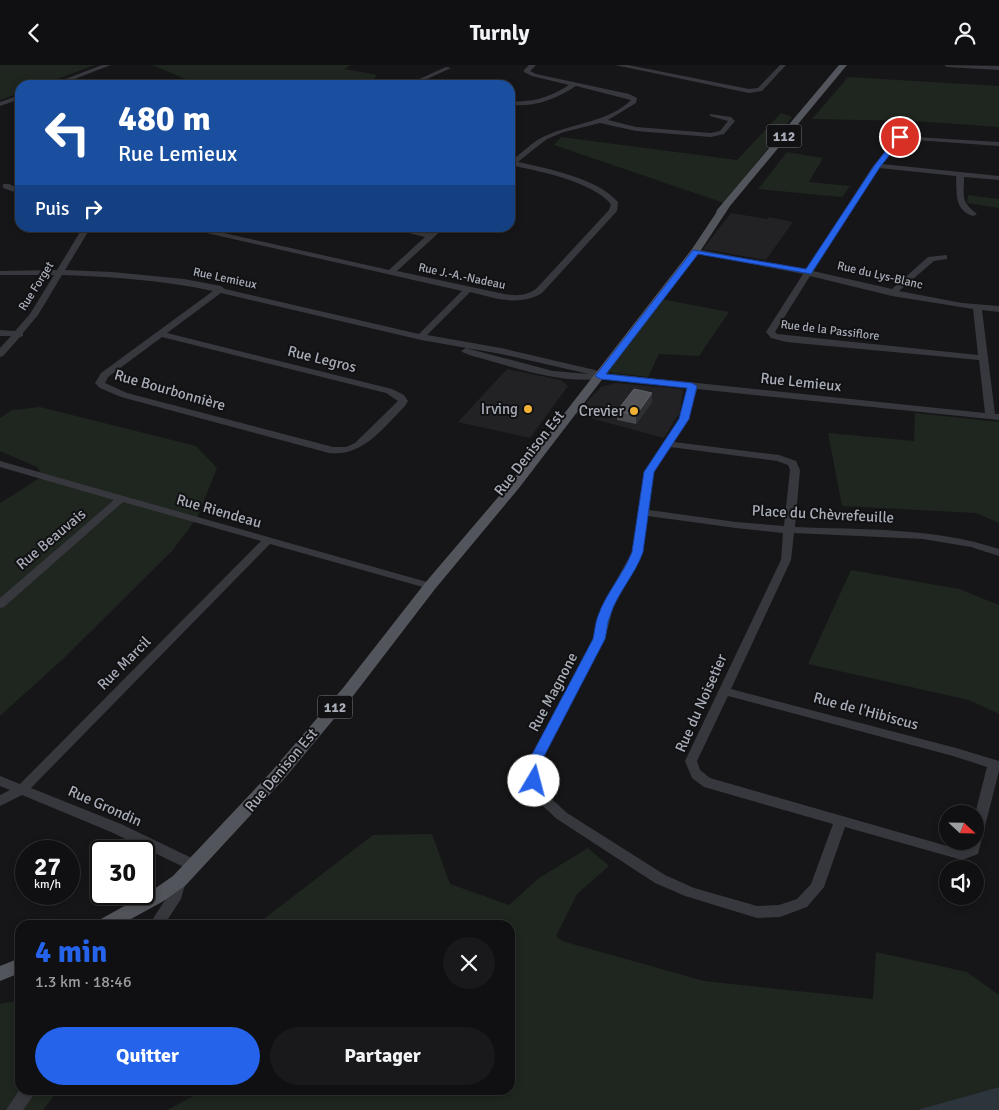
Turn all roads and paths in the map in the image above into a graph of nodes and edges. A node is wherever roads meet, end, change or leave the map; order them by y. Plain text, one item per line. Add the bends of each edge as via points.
1 (108, 65) edge
2 (533, 65) edge
3 (618, 65) edge
4 (783, 65) edge
5 (843, 65) edge
6 (947, 65) edge
7 (448, 68) dead end
8 (999, 68) edge
9 (67, 80) edge
10 (420, 80) edge
11 (574, 84) junction
12 (15, 99) edge
13 (0, 104) edge
14 (515, 104) edge
15 (712, 115) dead end
16 (602, 121) junction
17 (999, 145) edge
18 (515, 161) edge
19 (515, 166) edge
20 (877, 166) junction
21 (960, 175) junction
22 (999, 178) edge
23 (6, 186) dead end
24 (15, 190) edge
25 (726, 206) junction
26 (973, 214) dead end
27 (84, 232) edge
28 (215, 232) edge
29 (412, 232) edge
30 (435, 232) edge
31 (431, 236) junction
32 (696, 251) junction
33 (944, 257) dead end
34 (60, 272) junction
35 (808, 272) junction
36 (0, 273) edge
37 (390, 273) junction
38 (221, 289) junction
39 (468, 289) junction
40 (892, 293) junction
41 (977, 307) junction
42 (999, 309) edge
43 (0, 333) edge
44 (20, 334) junction
45 (162, 334) junction
46 (421, 337) junction
47 (0, 354) edge
48 (983, 358) junction
49 (593, 376) junction
50 (692, 386) junction
51 (994, 416) edge
52 (667, 443) junction
53 (353, 448) joint
54 (0, 464) edge
55 (122, 498) junction
56 (643, 512) junction
57 (790, 530) junction
58 (267, 541) junction
59 (999, 553) edge
60 (430, 586) junction
61 (0, 604) edge
62 (723, 691) junction
63 (997, 765) edge
64 (0, 781) edge
65 (23, 789) junction
66 (0, 801) edge
67 (841, 821) junction
68 (195, 866) junction
69 (179, 881) junction
70 (114, 920) edge
71 (159, 920) edge
72 (15, 967) edge
73 (0, 974) edge
74 (25, 1095) edge
75 (14, 1110) edge

1 - 9 street
2 - 11 street via 527,73
3 - 4 street via 749,91 760,90
5 - 25 main road, Rue Denison Est / 112
6 - 8 street
7 - 10 street
11 - 14 street via 541,103
11 - 16 street via 634,98 632,103
12 - 13 street
15 - 16 street via 732,121 722,133 710,135 636,129
16 - 18 street via 545,138
17 - 20 street, Rue de la Passiflore via 900,137
19 - 39 street, Rue J.-A.-Nadeau via 549,171 604,193 614,201 614,209 535,294 513,299
20 - 21 street
20 - 35 street, Rue de la Passiflore
21 - 22 street
21 - 26 street via 961,204
23 - 24 street
25 - 32 main road, Rue Denison Est
25 - 49 main road, Rue Denison Est / 112
27 - 34 street, Rue Forget
28 - 37 street, Rue J.-A.-Nadeau
29 - 31 street
30 - 31 street
31 - 37 street
32 - 35 street, Rue du Lys-Blanc
32 - 49 main road, Rue Denison Est
33 - 40 street via 927,261
34 - 36 street, Rue Lemieux
34 - 38 street, Rue Lemieux via 133,275
34 - 44 street, Rue Forget
35 - 40 street, Rue du Lys-Blanc
35 - 48 street, Rue de la Passiflore via 771,329 774,336
37 - 39 street, Rue J.-A.-Nadeau
38 - 45 street, Rue Bourbonnière
38 - 46 street, Rue Lemieux
39 - 46 street
40 - 41 street, Rue du Lys-Blanc
41 - 42 street, Rue du Lys-Blanc
41 - 48 street
43 - 44 street
44 - 47 street, Rue Forget
45 - 53 street, Rue Legros via 389,391 401,397 402,404
45 - 53 street, Rue Bourbonnière via 104,375 100,383 102,386 124,395 324,449 339,451
46 - 49 street, Rue Lemieux via 518,365
48 - 51 street
49 - 50 street, Rue Lemieux
49 - 60 main road, Rue Denison Est / 112 via 463,536
50 - 51 street, Rue Lemieux
50 - 52 street, Rue Magnone via 684,419
52 - 56 street, Rue Magnone via 649,472
52 - 57 street, Rue du Noisetier via 779,458 792,463 795,471
54 - 55 street, Rue Riendeau
55 - 58 street, Rue Riendeau
55 - 61 street, Rue Beauvais
56 - 57 street, Place du Chèvrefeuille
56 - 67 street, Rue Magnone via 633,564 607,607 599,639 533,764 534,781 540,797 562,816 660,879 690,892 757,912 780,911 802,903 817,887
57 - 59 street, Place du Chèvrefeuille via 934,535
57 - 62 street, Rue du Noisetier via 786,560
58 - 60 street, Rue Riendeau
58 - 65 street, Rue Marcil
60 - 68 main road, Rue Denison Est / 112 via 348,693
62 - 63 street, Rue de l'Hibiscus
62 - 67 street, Rue du Noisetier via 691,761 693,771 700,779
63 - 67 street, Rue du Noisetier via 973,850 962,855
64 - 65 street, Rue Grondin
65 - 66 street, Rue Marcil
65 - 68 street, Rue Grondin via 116,827
68 - 69 main road, Rue Denison Est / 112
69 - 70 main road, Rue Denison Est / 112
69 - 71 street via 174,899
72 - 73 main road
74 - 75 street

